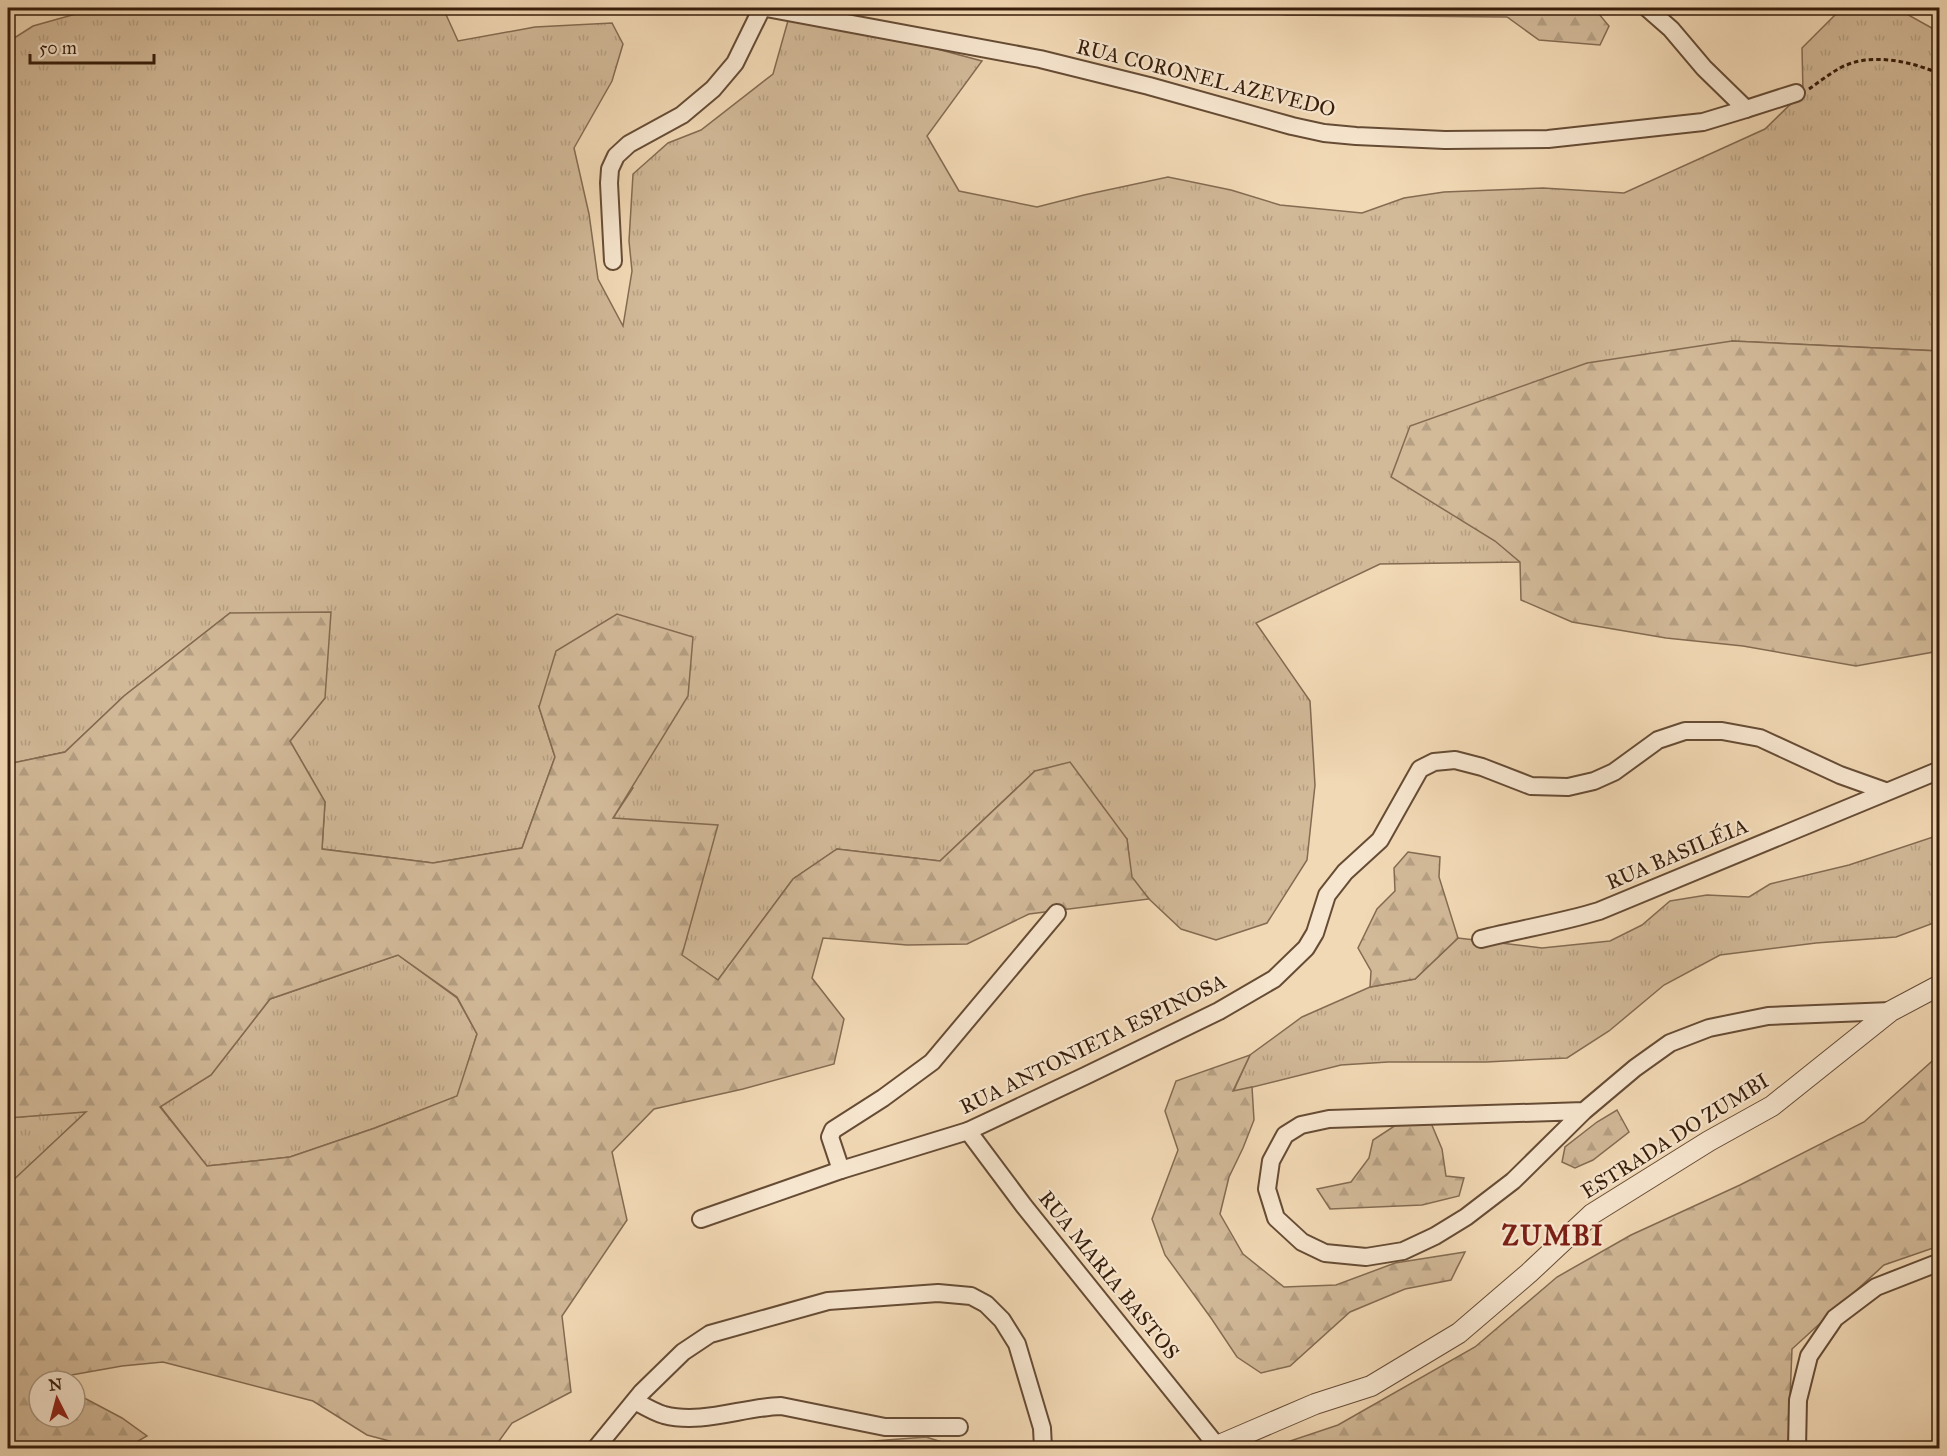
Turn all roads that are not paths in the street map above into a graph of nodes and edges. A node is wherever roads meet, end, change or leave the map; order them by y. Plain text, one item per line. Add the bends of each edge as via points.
1 (764, 8) edge
2 (1647, 8) edge
3 (1796, 93) road end
4 (1746, 109) junction
5 (613, 261) dead end
6 (1940, 770) edge
7 (1885, 791) junction
8 (1057, 913) dead end
9 (1481, 939) dead end
10 (1940, 985) edge
11 (1891, 1011) junction
12 (1584, 1111) junction
13 (968, 1131) junction
14 (841, 1170) junction
15 (701, 1219) dead end
16 (1940, 1262) edge
17 (635, 1401) junction
18 (959, 1426) dead end
19 (1216, 1447) edge
20 (596, 1449) edge
21 (1043, 1449) edge
22 (1797, 1449) edge

1 - 4 street, RUA CORONEL AZEVEDO via 1040,59 1324,133 1445,140 1548,139 1703,122
1 - 5 street via 735,63 712,90 682,115 629,144 616,156 609,183
2 - 4 street
3 - 4 street, RUA CORONEL AZEVEDO
6 - 7 street, RUA BASILÉIA
7 - 9 street, RUA BASILÉIA via 1599,911
7 - 13 street, RUA ANTONIETA ESPINOSA via 1760,738 1722,732 1685,731 1659,740 1614,772 1568,787 1531,786 1455,760 1434,762 1420,769 1380,840 1327,895 1306,948 1274,979 1219,1011
8 - 14 street via 932,1062 833,1130 830,1137
10 - 11 street, ESTRADA DO ZUMBI
11 - 12 street via 1768,1016 1709,1028 1670,1043
11 - 19 street, ESTRADA DO ZUMBI via 1772,1106 1592,1214 1460,1333 1371,1386 1315,1404
12 - 12 street via 1329,1119 1301,1125 1285,1135 1271,1161 1267,1189 1276,1218 1302,1242 1325,1253 1366,1257 1404,1251 1451,1227 1503,1188
13 - 14 street, RUA ANTONIETA ESPINOSA
13 - 19 street, RUA MARIA BASTOS
14 - 15 street, RUA ANTONIETA ESPINOSA
16 - 22 street via 1876,1287 1835,1318 1809,1356 1798,1400
17 - 18 street via 662,1415 678,1418 781,1406 885,1427
17 - 20 street
17 - 21 street via 683,1352 710,1334 828,1301 938,1293 971,1296 1002,1320 1017,1344 1042,1428

